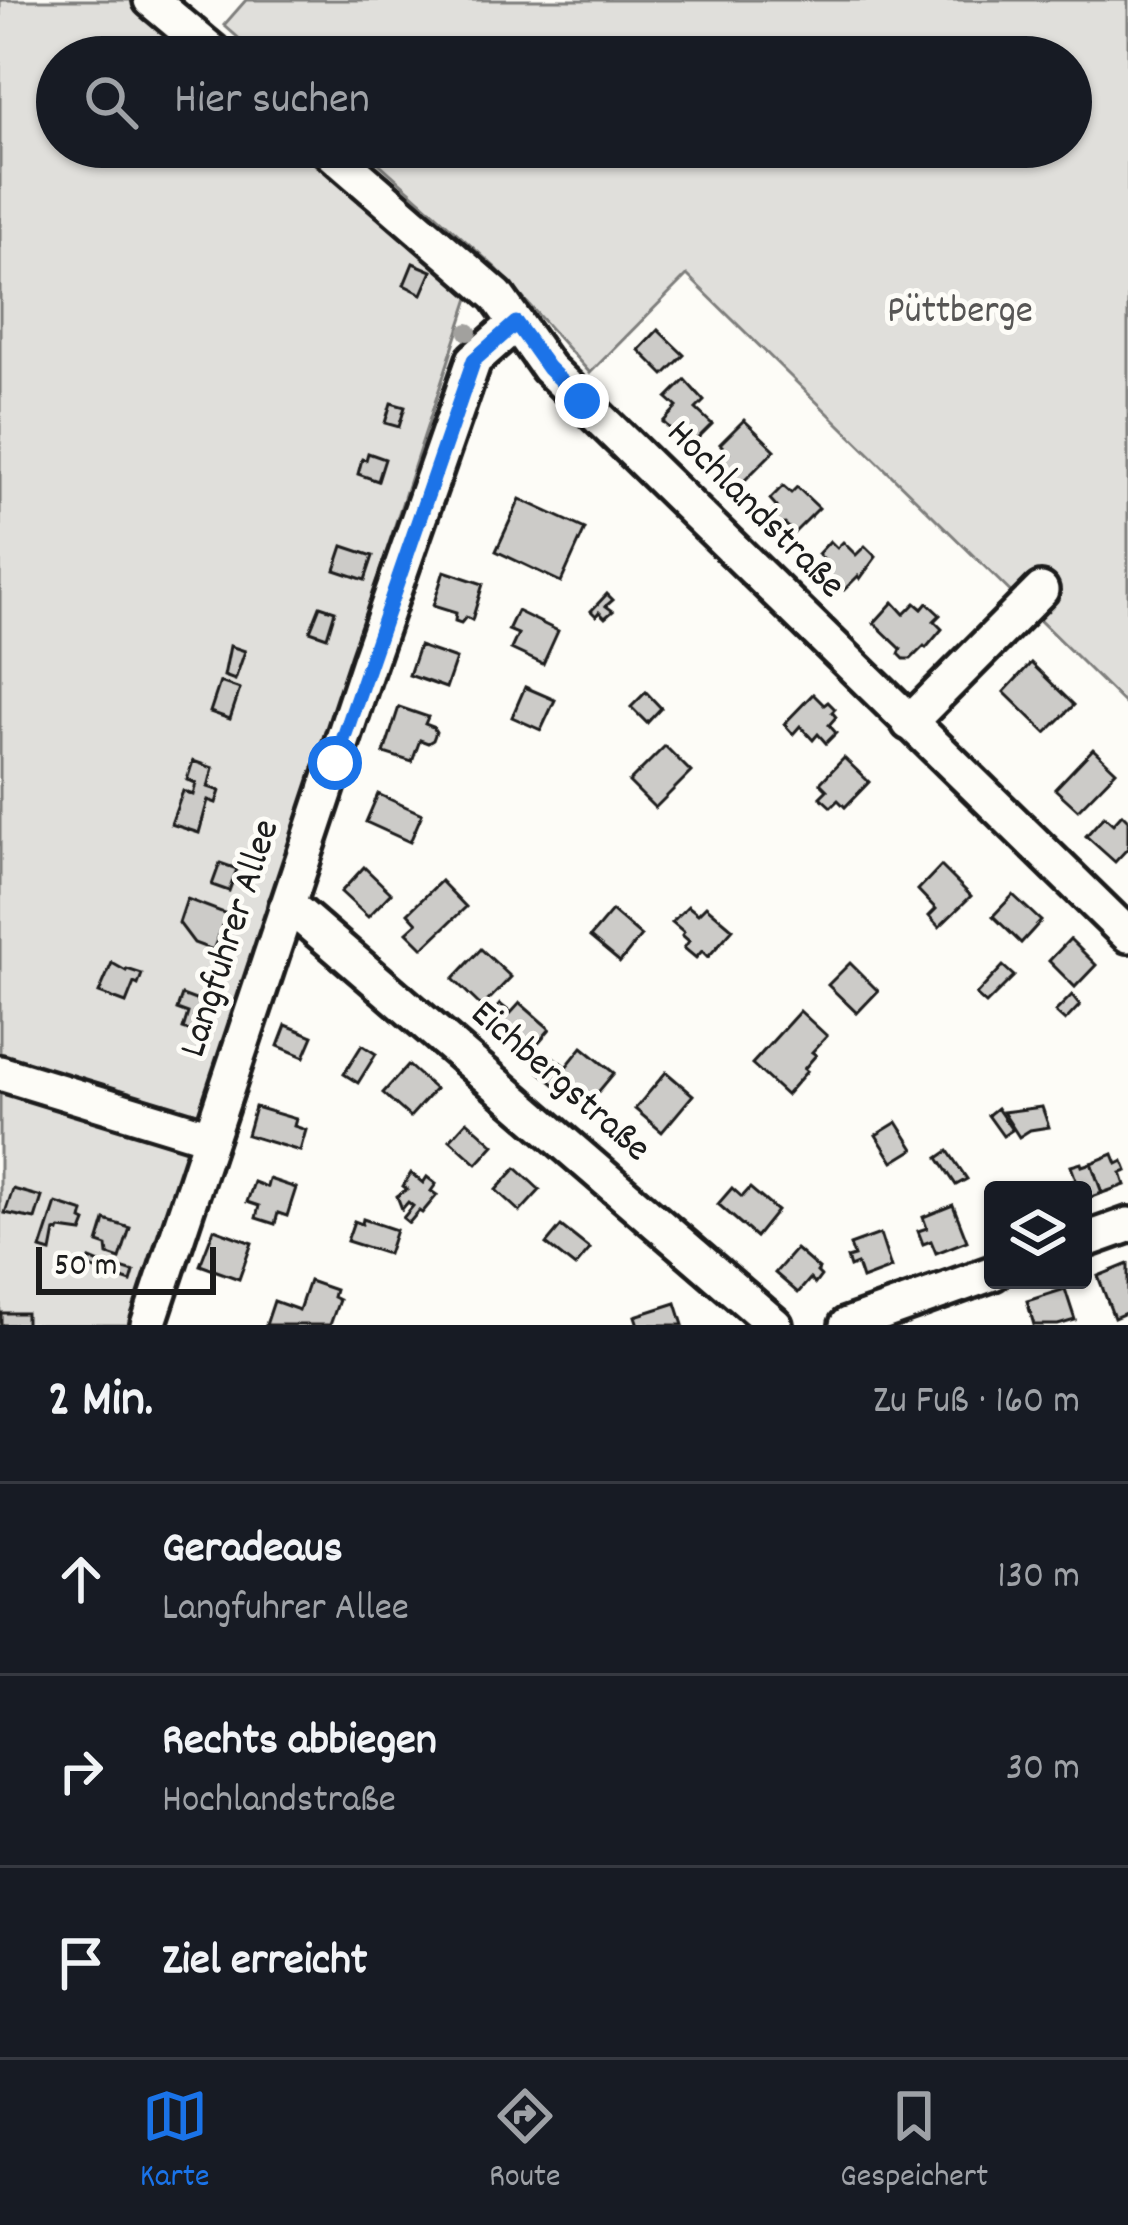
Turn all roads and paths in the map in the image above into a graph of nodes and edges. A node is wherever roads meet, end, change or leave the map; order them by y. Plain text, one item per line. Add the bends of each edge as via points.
1 (151, 0) edge
2 (194, 36) edge
3 (350, 168) edge
4 (516, 323) junction
5 (1041, 590) dead end
6 (909, 723) junction
7 (286, 908) junction
8 (1128, 935) edge
9 (0, 1073) edge
10 (210, 1137) junction
11 (1128, 1225) edge
12 (1092, 1238) edge
13 (984, 1276) edge
14 (148, 1325) edge
15 (775, 1325) edge
16 (847, 1325) edge

1 - 2 street
3 - 4 street, Hochlandstraße via 481,280
4 - 6 street, Hochlandstraße via 548,368
4 - 7 street, Langfuhrer Allee via 474,360
5 - 6 street
6 - 8 street, Hochlandstraße
7 - 10 street, Langfuhrer Allee
7 - 15 street, Eichbergstraße
9 - 10 street
10 - 14 street, Langfuhrer Allee
11 - 12 street
13 - 16 street

